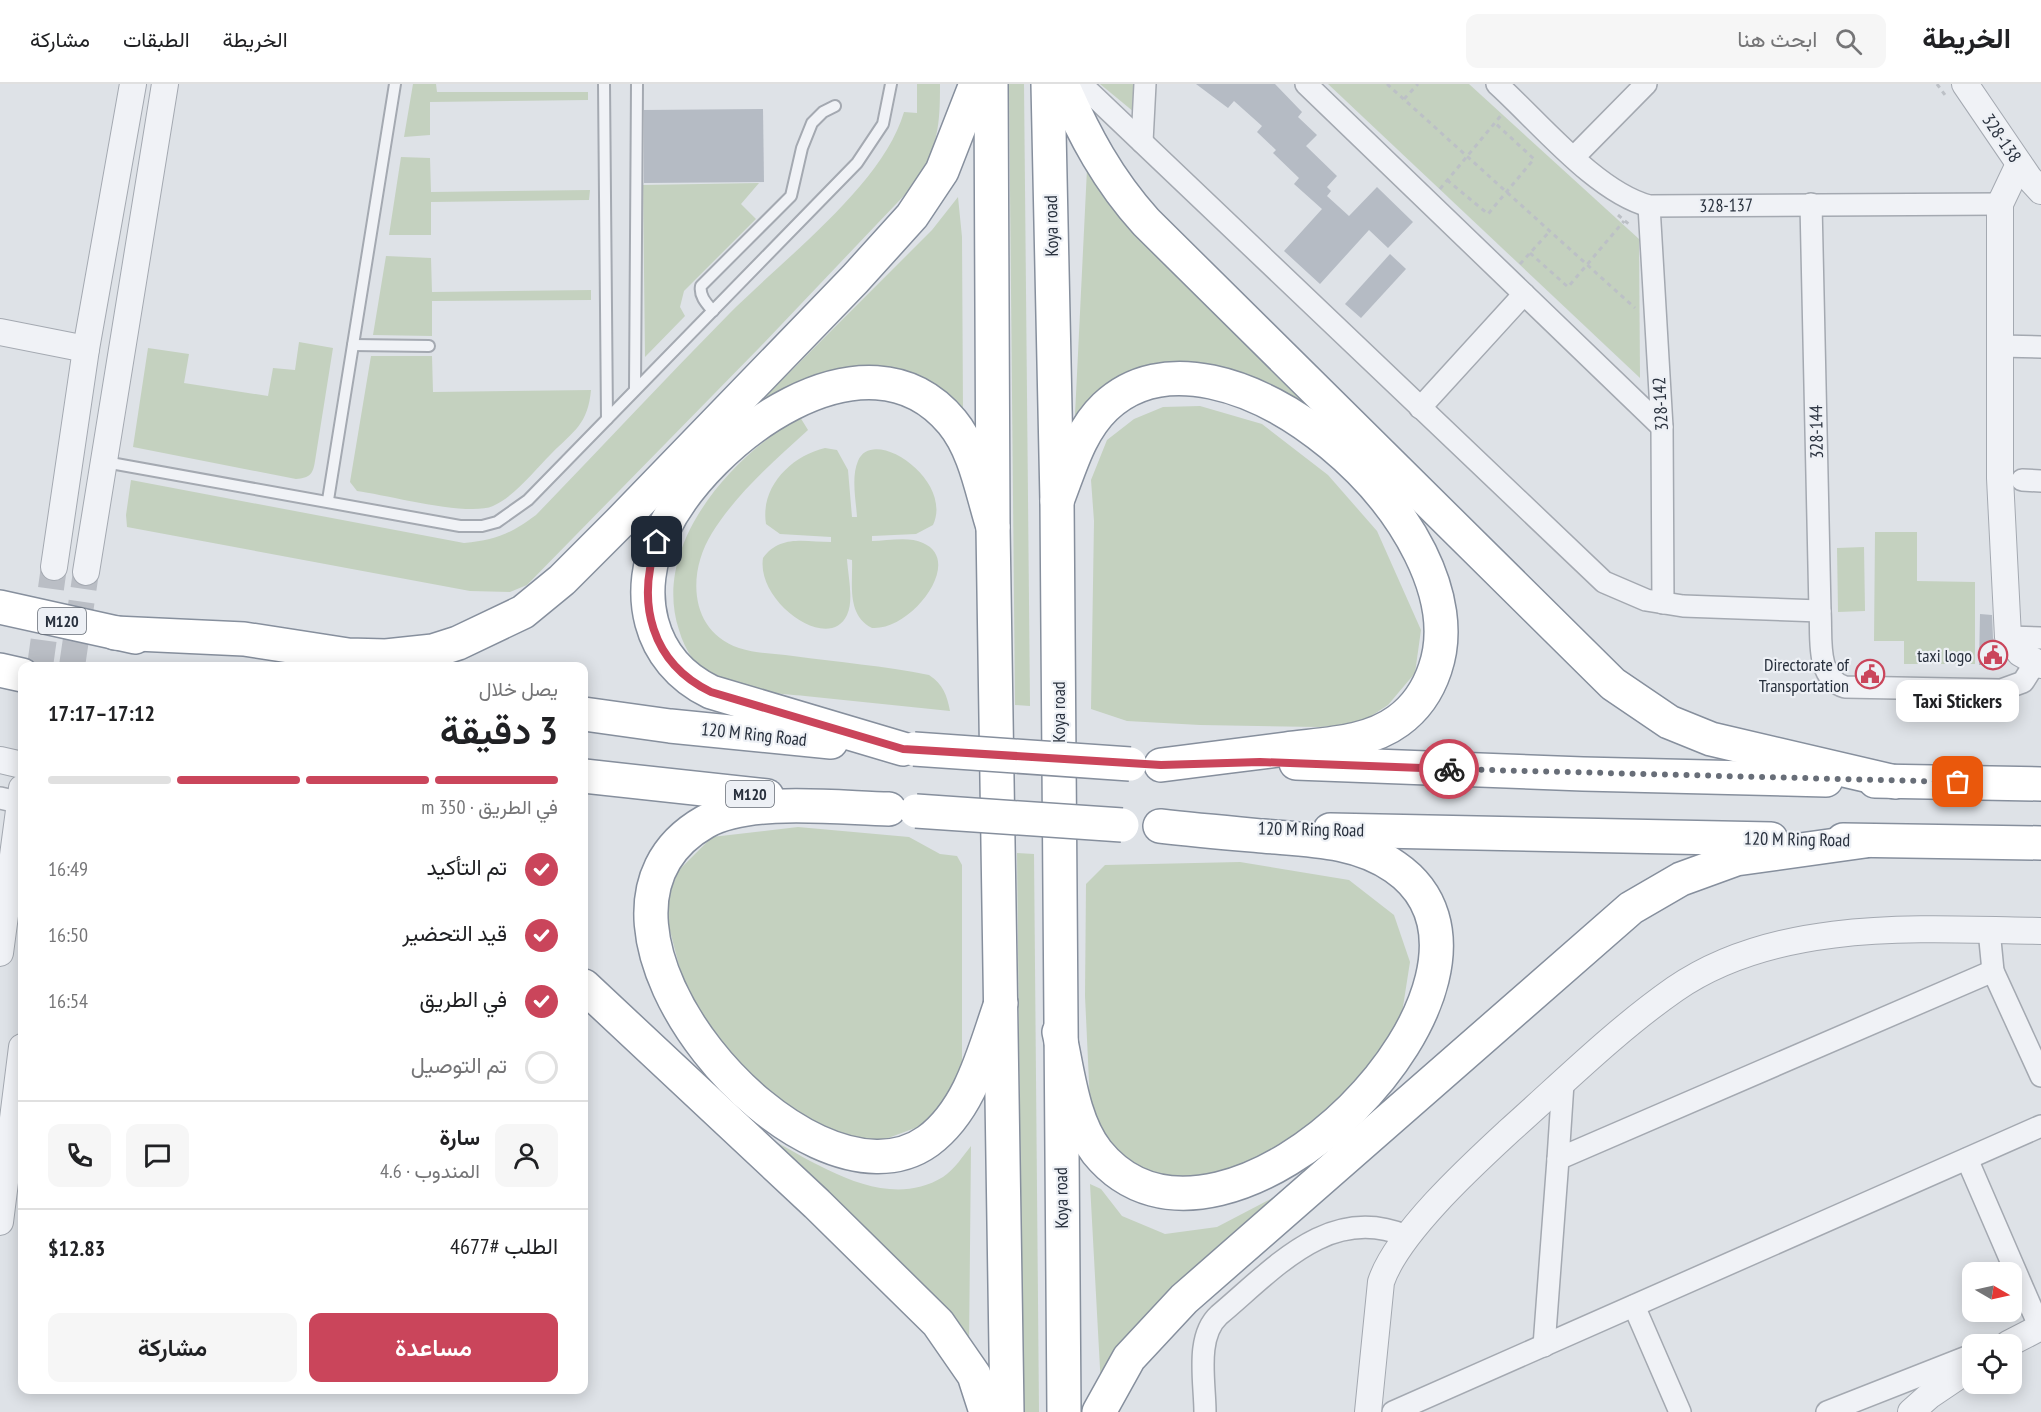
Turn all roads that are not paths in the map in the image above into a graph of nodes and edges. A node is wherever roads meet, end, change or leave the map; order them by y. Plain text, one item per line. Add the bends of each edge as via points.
1 (133, 84) edge
2 (165, 84) edge
3 (395, 84) edge
4 (604, 84) edge
5 (637, 84) edge
6 (891, 84) edge
7 (976, 84) edge
8 (991, 84) edge
9 (1048, 84) edge
10 (1062, 84) edge
11 (1081, 84) edge
12 (1145, 84) edge
13 (1306, 84) edge
14 (1497, 84) edge
15 (1646, 84) edge
16 (1965, 84) edge
17 (835, 106) dead end
18 (1142, 142) junction
19 (1574, 157) junction
20 (2019, 164) junction
21 (2041, 191) edge
22 (2041, 200) edge
23 (1810, 204) junction
24 (2000, 204) junction
25 (1649, 206) junction
26 (1524, 294) junction
27 (713, 311) junction
28 (0, 332) edge
29 (354, 345) junction
30 (429, 346) dead end
31 (1999, 346) junction
32 (2041, 346) edge
33 (86, 349) junction
34 (635, 389) junction
35 (1420, 408) junction
36 (607, 419) junction
37 (1662, 427) junction
38 (104, 461) junction
39 (328, 500) junction
40 (1057, 501) junction
41 (993, 527) junction
42 (54, 567) tunnel mouth
43 (86, 572) tunnel mouth
44 (1663, 603) junction
45 (0, 607) edge
46 (1820, 611) junction
47 (115, 633) junction
48 (2008, 637) junction
49 (2041, 638) edge
50 (264, 662) edge
51 (2038, 664) edge
52 (0, 670) edge
53 (18, 674) edge
54 (588, 715) edge
55 (908, 749) junction
56 (0, 760) edge
57 (18, 764) edge
58 (1146, 764) junction
59 (588, 776) edge
60 (1895, 782) junction
61 (2041, 784) edge
62 (16, 797) edge
63 (902, 810) junction
64 (1160, 826) junction
65 (1865, 841) junction
66 (2041, 843) edge
67 (1989, 930) junction
68 (2041, 931) edge
69 (0, 953) edge
70 (1993, 971) junction
71 (588, 990) edge
72 (1001, 1003) junction
73 (1059, 1032) junction
74 (2041, 1077) edge
75 (18, 1079) edge
76 (1563, 1083) junction
77 (2041, 1126) edge
78 (1558, 1159) junction
79 (1967, 1159) junction
80 (0, 1222) edge
81 (1406, 1236) junction
82 (1634, 1306) junction
83 (2021, 1334) edge
84 (1544, 1346) junction
85 (1962, 1359) edge
86 (1962, 1374) edge
87 (986, 1412) edge
88 (1007, 1412) edge
89 (1064, 1412) edge
90 (1099, 1412) edge
91 (1205, 1412) edge
92 (1368, 1412) edge
93 (1393, 1412) edge
94 (1680, 1412) edge
95 (1827, 1412) edge
96 (1911, 1412) edge

1 - 33 street
2 - 38 street
3 - 29 lane
4 - 36 lane
5 - 34 lane
6 - 27 lane via 883,124 856,163
7 - 47 highway via 942,171 912,216 619,524 523,612 458,643 433,651 386,656 348,655 244,639
8 - 41 highway
9 - 40 highway, Koya road
10 - 60 highway via 1096,157 1146,222 1613,684 1649,711 1700,735
11 - 18 street
12 - 18 street
13 - 26 street
14 - 19 street, 328-137
15 - 19 street
16 - 20 street, 328-138
17 - 27 lane via 812,123 791,196 701,286 705,302
18 - 35 street
19 - 25 street, 328-137 via 1607,188 1629,201
20 - 21 street, 328-138
20 - 24 street
22 - 24 street
23 - 24 street, 328-137
23 - 25 street, 328-137
23 - 46 street, 328-144
24 - 31 street
25 - 37 street, 328-142
26 - 35 street
26 - 37 street
27 - 34 lane
28 - 33 street
29 - 30 lane
29 - 39 lane
31 - 32 street
31 - 48 street via 2000,478
33 - 42 street
34 - 36 lane
35 - 44 street via 1604,582
36 - 39 lane via 528,500 497,522 460,526
37 - 44 street, 328-142
38 - 39 lane
38 - 43 street
40 - 58 highway via 1082,437 1107,406 1140,384 1191,378 1208,381 1288,413 1344,453 1393,507 1419,550 1436,589 1442,621 1440,655 1424,694 1397,722 1375,734 1342,741
40 - 73 highway, Koya road
41 - 55 highway via 971,455 952,422 939,409 907,390 880,383 852,382 817,392 785,408 728,449 681,501 657,542 648,580 651,619 662,650 683,675 711,692
41 - 72 highway
44 - 46 street
45 - 47 highway, M120
46 - 51 street, 328-144 via 1824,668 1832,681 1845,687 2001,690 2023,682
47 - 50 highway, M120
48 - 49 street
48 - 51 street via 2020,653
52 - 53 highway
54 - 55 highway, 120 M Ring Road
55 - 58 highway, 120 M Ring Road, bridge
56 - 57 street
58 - 60 highway, 120 M Ring Road via 1297,763
59 - 63 highway, 120 M Ring Road / M120
60 - 61 highway, 120 M Ring Road
62 - 69 street
63 - 64 highway, 120 M Ring Road / M120, bridge
63 - 72 highway via 771,807 738,811 706,821 677,844 666,859 652,894 650,930 666,979 688,1025 727,1073 780,1119 829,1148 878,1156 926,1142 950,1119 975,1076
64 - 65 highway, 120 M Ring Road
64 - 73 highway via 1339,844 1397,868 1424,898 1437,937 1433,978 1413,1027 1368,1093 1309,1146 1275,1167 1239,1182 1180,1193 1134,1182 1107,1164 1097,1152 1080,1124
65 - 66 highway, 120 M Ring Road
65 - 90 highway via 1736,859 1681,879 1631,908 1184,1299 1130,1358
67 - 68 street
67 - 70 street
67 - 76 street via 1870,931 1784,943 1745,954 1676,988 1620,1031
70 - 74 street
70 - 78 street
71 - 87 highway via 938,1323 974,1374
72 - 88 highway
73 - 89 highway, Koya road
75 - 80 street
76 - 78 street
76 - 81 street via 1495,1145
77 - 79 street
78 - 84 street
79 - 82 street
79 - 83 street
81 - 91 street via 1371,1226 1326,1235 1290,1254 1219,1315 1210,1324 1205,1341
81 - 92 street via 1387,1263 1381,1282
82 - 84 street
82 - 94 street
84 - 93 street
85 - 95 street
86 - 96 street

